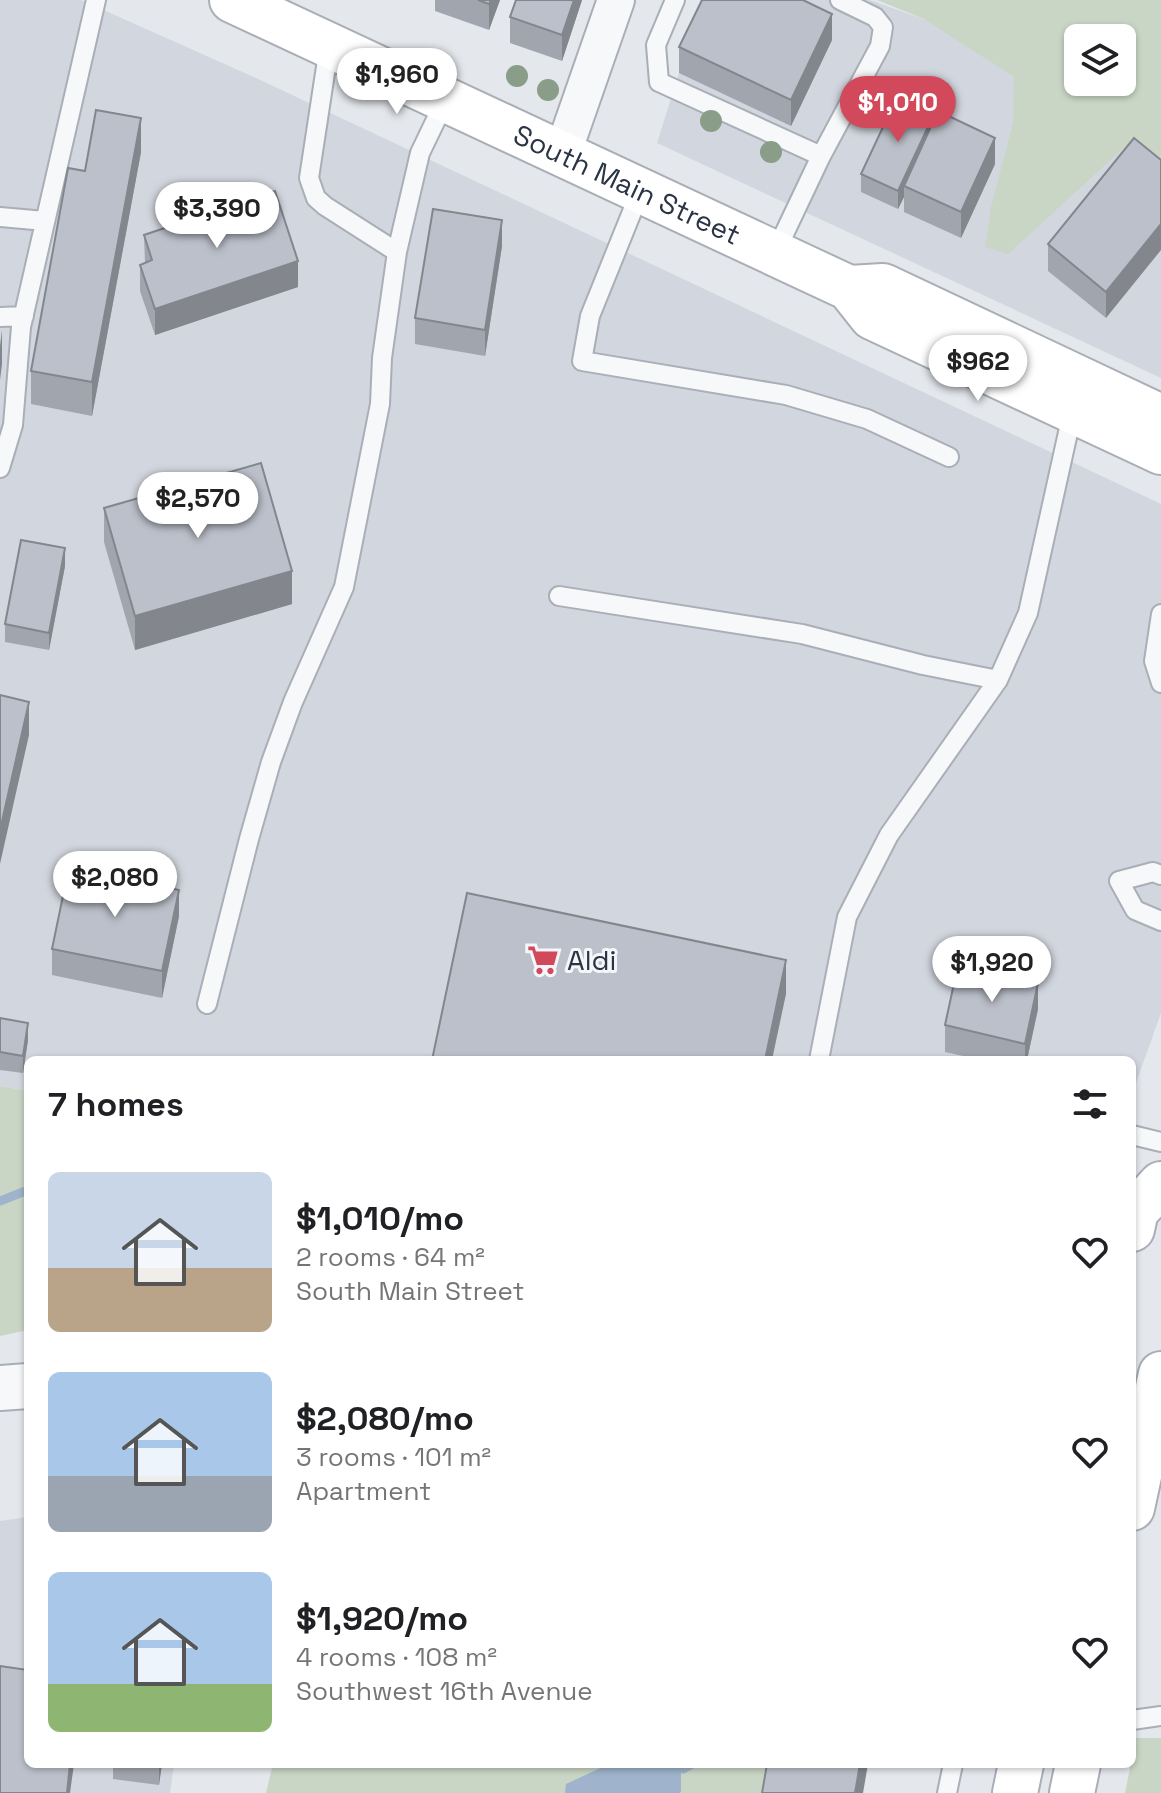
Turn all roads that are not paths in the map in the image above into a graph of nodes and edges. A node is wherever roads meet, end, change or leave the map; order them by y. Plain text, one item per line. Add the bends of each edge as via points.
1 (96, 0) edge
2 (616, 0) edge
3 (675, 0) edge
4 (840, 0) edge
5 (253, 4) edge
6 (329, 47) junction
7 (445, 101) junction
8 (562, 155) junction
9 (821, 156) junction
10 (640, 192) junction
11 (0, 217) edge
12 (45, 221) junction
13 (397, 252) junction
14 (775, 253) junction
15 (849, 288) junction
16 (24, 316) junction
17 (0, 317) edge
18 (1073, 410) junction
19 (1161, 417) edge
20 (1161, 452) edge
21 (949, 457) dead end
22 (0, 468) edge
23 (559, 596) dead end
24 (1161, 614) edge
25 (998, 680) junction
26 (1161, 683) edge
27 (1161, 875) edge
28 (1161, 921) edge
29 (207, 1004) dead end
30 (820, 1056) edge
31 (1136, 1136) edge
32 (1161, 1142) edge
33 (1161, 1184) edge
34 (1136, 1211) edge
35 (1161, 1374) edge
36 (24, 1386) edge
37 (0, 1388) edge
38 (1136, 1490) edge
39 (1161, 1716) edge
40 (1136, 1719) edge
41 (952, 1768) edge
42 (1020, 1768) edge
43 (1077, 1768) edge
44 (947, 1793) edge
45 (1015, 1793) edge
46 (1072, 1793) edge

1 - 12 lane
2 - 8 street
3 - 9 lane via 656,45 659,82
4 - 9 lane via 875,17 883,27 880,46
5 - 6 main road, South Main Street
6 - 7 main road, South Main Street
6 - 13 lane via 309,178 325,206
7 - 8 main road, South Main Street
7 - 13 lane via 420,153
8 - 10 main road, South Main Street
9 - 14 lane
10 - 14 main road, South Main Street
10 - 21 lane via 590,316 582,361 786,395 867,419
11 - 12 lane
12 - 16 lane
13 - 29 lane via 380,404 344,587 271,762
14 - 15 main road, South Main Street
15 - 18 main road, South Main Street via 872,317
15 - 19 main road, South Main Street via 883,286
16 - 17 lane
16 - 22 lane via 13,425
18 - 20 main road, South Main Street
18 - 25 lane via 1028,613
23 - 25 lane via 802,634
24 - 26 lane via 1154,661
25 - 30 lane via 889,835 847,917
27 - 28 lane via 1153,872 1119,881 1135,910
31 - 32 lane
33 - 34 main road
35 - 38 main road
36 - 37 street
39 - 40 lane
41 - 44 lane
42 - 45 main road
43 - 46 main road

